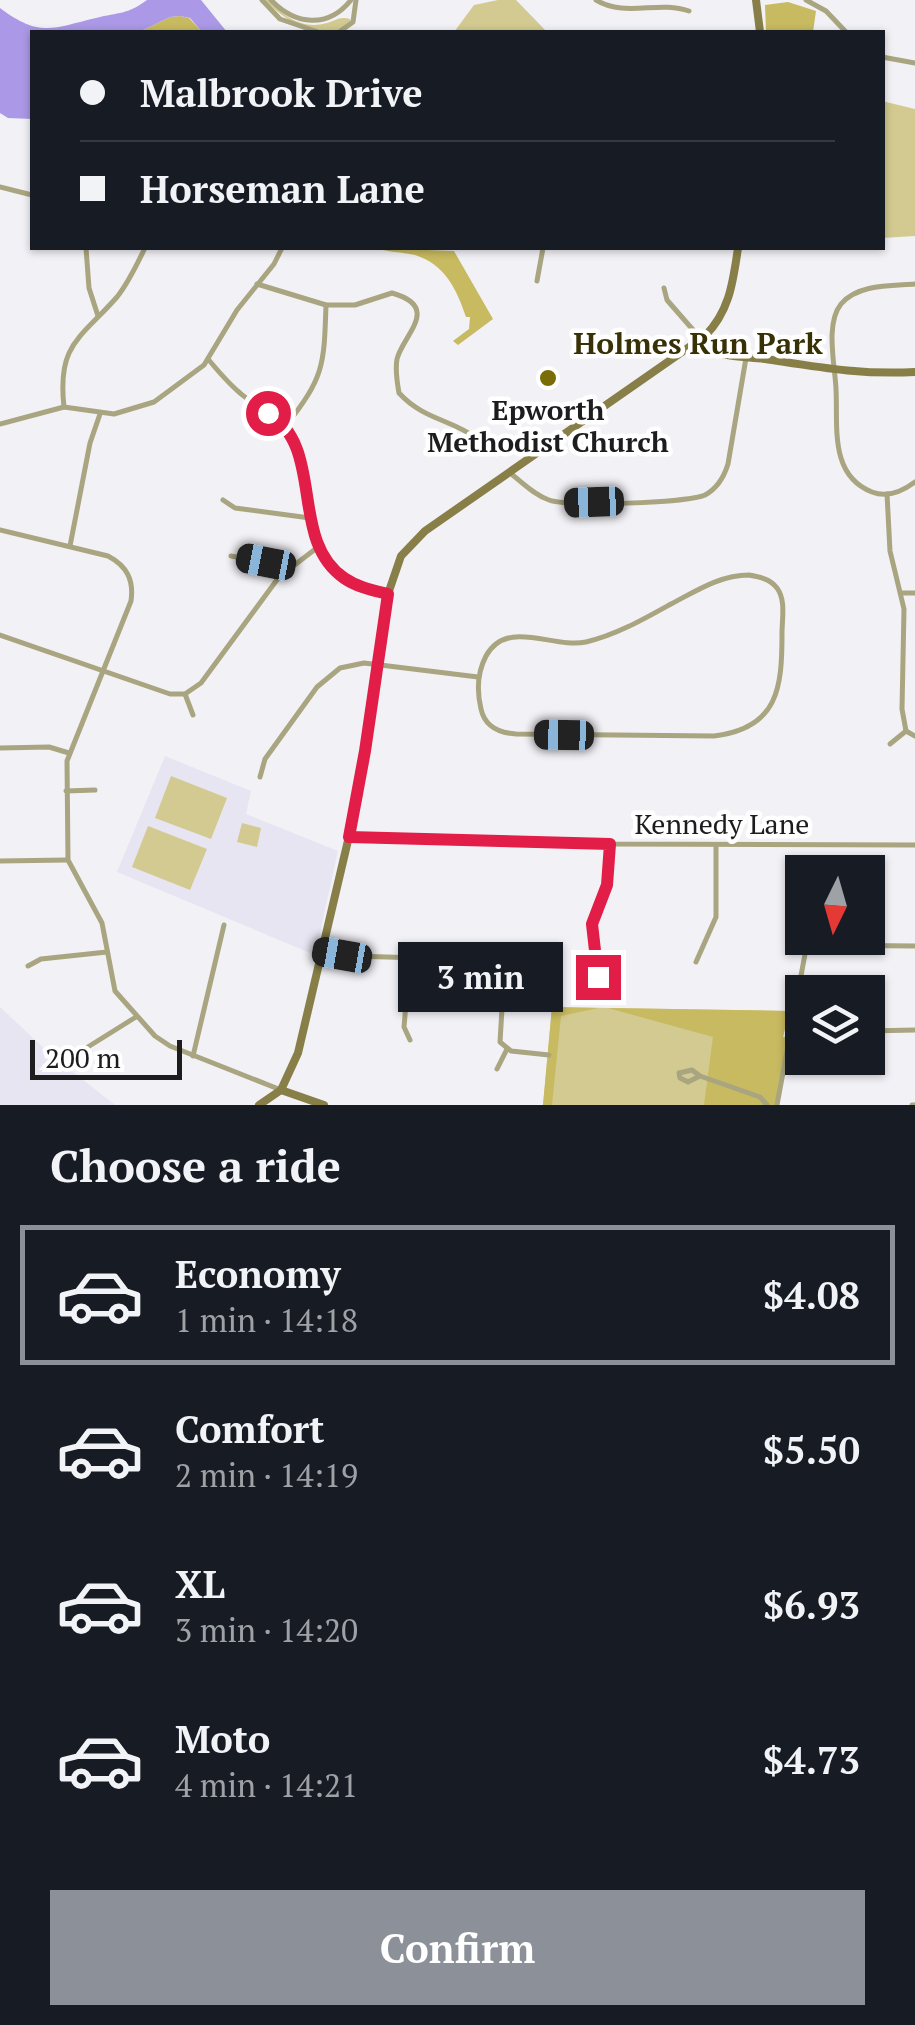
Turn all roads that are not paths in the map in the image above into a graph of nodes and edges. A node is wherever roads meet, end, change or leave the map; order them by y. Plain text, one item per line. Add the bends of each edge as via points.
1 (262, 0) edge
2 (272, 0) edge
3 (354, 0) edge
4 (596, 0) edge
5 (756, 0) edge
6 (806, 0) edge
7 (689, 11) dead end
8 (312, 30) edge
9 (342, 30) edge
10 (760, 30) edge
11 (844, 30) edge
12 (885, 58) edge
13 (915, 64) edge
14 (2, 190) edge
15 (30, 195) edge
16 (86, 250) edge
17 (144, 250) edge
18 (281, 250) edge
19 (543, 250) edge
20 (738, 250) edge
21 (537, 281) dead end
22 (257, 284) junction
23 (915, 284) edge
24 (664, 288) dead end
25 (326, 305) junction
26 (98, 316) junction
27 (699, 341) junction
28 (746, 358) junction
29 (208, 359) junction
30 (835, 372) junction
31 (915, 372) edge
32 (64, 407) junction
33 (100, 414) junction
34 (0, 424) edge
35 (285, 426) junction
36 (478, 439) dead end
37 (510, 472) junction
38 (915, 482) edge
39 (887, 494) junction
40 (223, 500) dead end
41 (310, 518) junction
42 (0, 530) edge
43 (70, 546) junction
44 (318, 546) junction
45 (231, 556) dead end
46 (285, 571) junction
47 (902, 593) junction
48 (915, 593) edge
49 (388, 594) junction
50 (0, 635) edge
51 (378, 665) junction
52 (102, 671) junction
53 (478, 678) junction
54 (185, 694) junction
55 (193, 715) dead end
56 (906, 731) junction
57 (915, 736) edge
58 (890, 744) dead end
59 (0, 748) edge
60 (69, 753) junction
61 (260, 777) dead end
62 (95, 790) dead end
63 (66, 791) junction
64 (349, 837) junction
65 (610, 844) junction
66 (716, 844) junction
67 (915, 845) edge
68 (68, 860) junction
69 (0, 862) edge
70 (224, 925) dead end
71 (885, 945) edge
72 (915, 946) edge
73 (516, 950) dead end
74 (321, 951) junction
75 (108, 952) junction
76 (410, 957) junction
77 (696, 962) dead end
78 (500, 965) junction
79 (28, 966) dead end
80 (599, 996) dead end
81 (137, 1016) junction
82 (915, 1030) edge
83 (885, 1031) edge
84 (410, 1040) dead end
85 (507, 1050) junction
86 (548, 1055) dead end
87 (193, 1056) junction
88 (66, 1060) dead end
89 (785, 1060) edge
90 (497, 1069) dead end
91 (700, 1076) dead end
92 (280, 1090) junction
93 (260, 1105) edge
94 (324, 1105) edge
95 (768, 1105) edge
96 (777, 1105) edge

1 - 8 street via 280,19
2 - 3 street via 306,21 328,19
3 - 9 street via 353,22
4 - 7 street via 622,10
5 - 10 main road
6 - 11 street
12 - 13 street
14 - 15 street
16 - 26 street
17 - 26 street via 128,282
18 - 22 street
19 - 21 street
20 - 27 main road via 726,307
22 - 25 street
22 - 29 street
23 - 30 street via 860,291 843,302 835,316
24 - 27 street
25 - 35 street via 322,369
25 - 36 street via 355,306 392,293 407,299 417,326 398,355 398,393 427,417
26 - 32 street via 64,362
27 - 28 main road via 710,351
27 - 37 main road
28 - 30 main road
28 - 37 street via 728,464 706,494 682,501 558,502
29 - 33 street via 148,405
29 - 35 street via 240,394
30 - 31 main road
30 - 39 street via 842,463 860,486
32 - 33 street
32 - 34 street
33 - 43 street
35 - 41 street via 300,460
37 - 49 main road via 410,544
38 - 39 street
39 - 47 street via 890,551
40 - 41 street via 235,508
41 - 44 street
42 - 43 street
43 - 52 street via 113,558 130,580 130,601
44 - 46 street
44 - 49 street via 346,579
45 - 46 street
46 - 54 street via 201,684
47 - 48 street
47 - 56 street
49 - 51 main road
50 - 52 street
51 - 53 street
51 - 61 street via 350,665 322,681 265,759
51 - 64 main road
52 - 54 street
52 - 60 street
53 - 53 street via 483,716 502,732 730,734 761,716 777,695 781,596 766,579 728,577 586,642 506,638 489,652
54 - 55 street
56 - 57 street
56 - 58 street
59 - 60 street
60 - 63 street
62 - 63 street
63 - 68 street
64 - 65 street, Kennedy Lane
64 - 74 main road
65 - 66 street, Kennedy Lane
65 - 80 street via 607,885 592,924
66 - 67 street, Kennedy Lane
66 - 77 street via 716,917
68 - 69 street
68 - 75 street via 102,924
70 - 87 street
71 - 72 street
73 - 78 street
74 - 76 street
74 - 92 main road via 294,1068
75 - 79 street
75 - 81 street via 115,991
76 - 78 street
76 - 84 street via 404,1027
78 - 85 street via 499,1038
81 - 87 street via 163,1042
81 - 88 street
82 - 83 street
85 - 86 street
85 - 90 street
87 - 92 street
89 - 96 street
91 - 95 street
92 - 93 main road
92 - 94 main road

